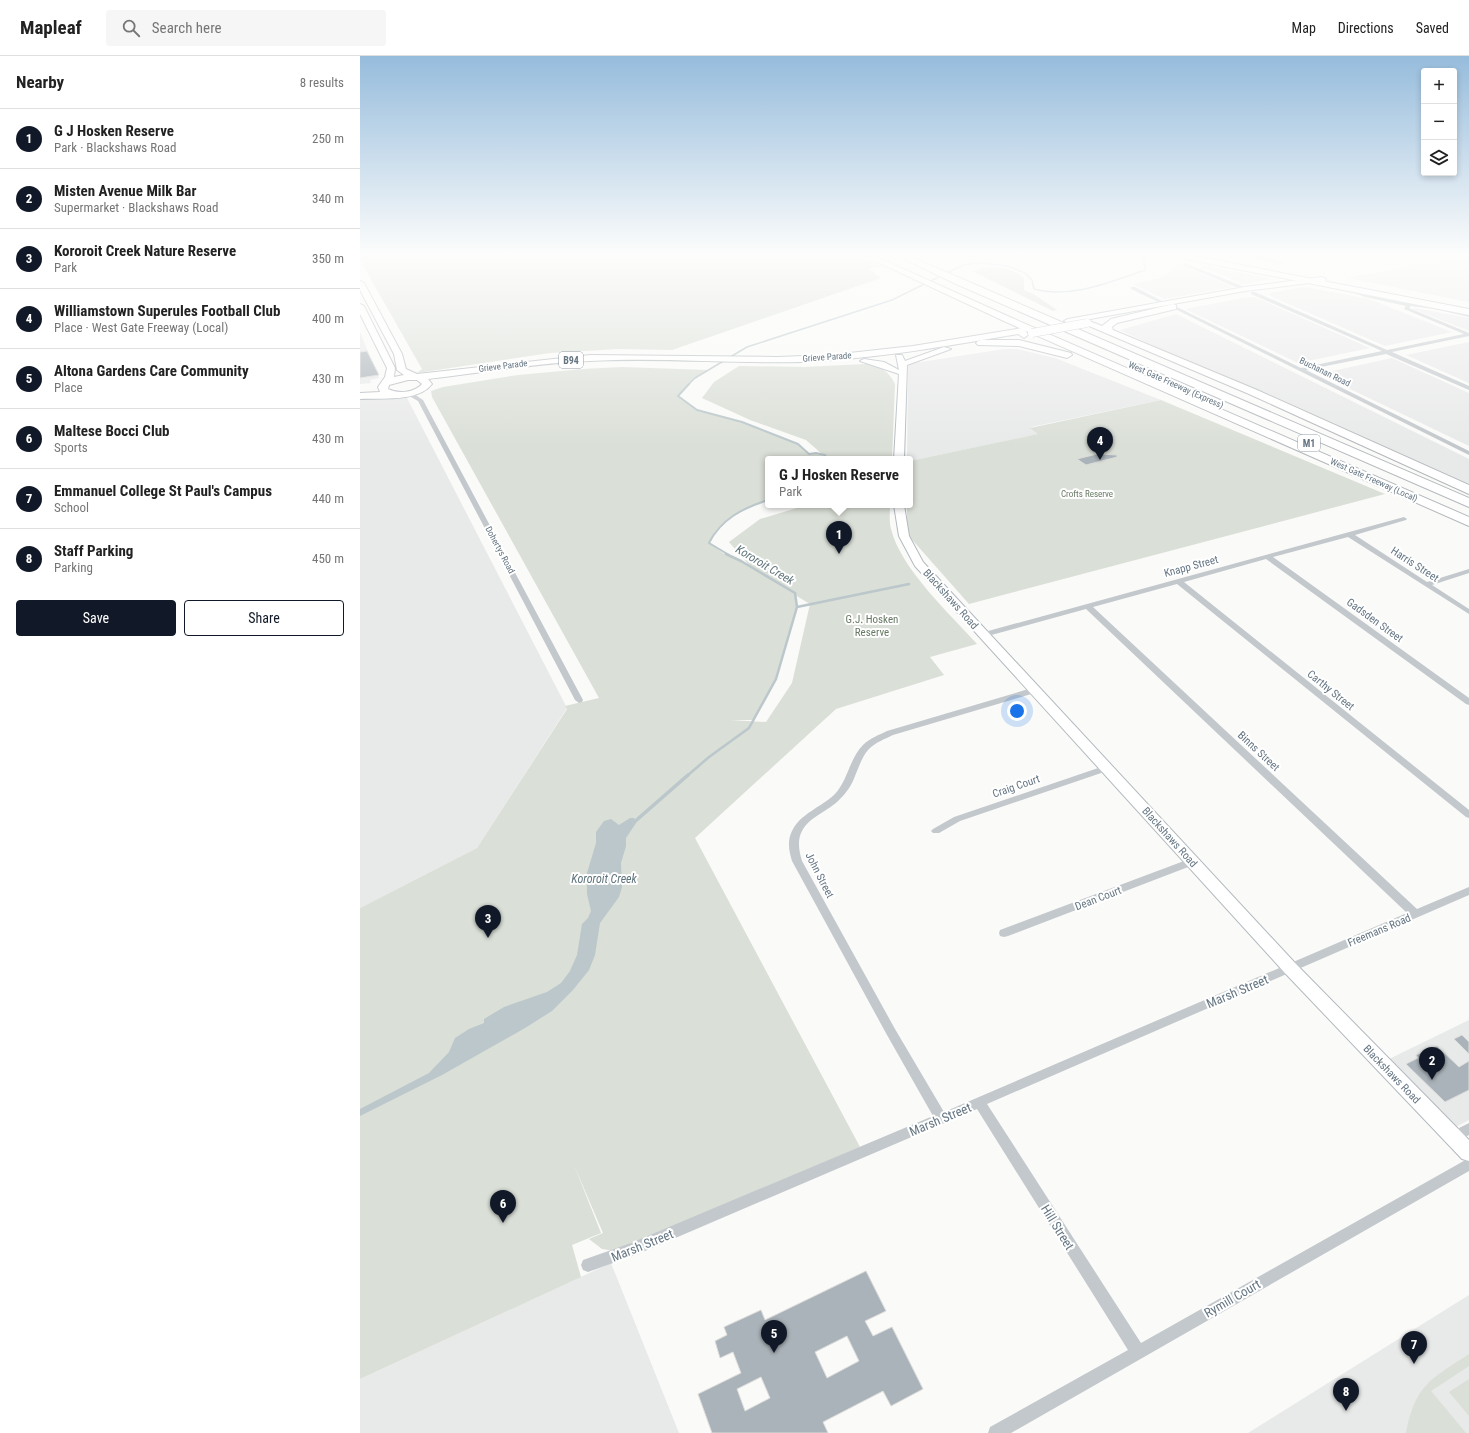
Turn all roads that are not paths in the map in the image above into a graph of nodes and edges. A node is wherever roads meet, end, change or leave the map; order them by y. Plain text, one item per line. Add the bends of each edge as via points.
1 (366, 317) edge
2 (378, 317) edge
3 (1023, 317) edge
4 (1024, 317) edge
5 (1031, 317) edge
6 (1047, 317) edge
7 (1060, 317) edge
8 (1098, 317) edge
9 (1113, 317) edge
10 (1127, 317) edge
11 (1194, 317) edge
12 (1308, 317) edge
13 (1424, 317) edge
14 (1070, 322) junction
15 (1087, 323) junction
16 (1109, 332) junction
17 (1026, 333) junction
18 (1094, 334) junction
19 (1469, 335) edge
20 (980, 343) junction
21 (1387, 352) junction
22 (896, 358) junction
23 (1084, 360) junction
24 (864, 361) junction
25 (693, 363) dead end
26 (1300, 370) junction
27 (897, 372) junction
28 (416, 377) junction
29 (386, 383) junction
30 (902, 383) junction
31 (423, 388) junction
32 (1469, 388) edge
33 (360, 391) edge
34 (398, 394) junction
35 (360, 396) edge
36 (420, 400) junction
37 (1469, 453) edge
38 (899, 456) edge
39 (1327, 459) junction
40 (1469, 490) edge
41 (1469, 494) edge
42 (1469, 503) edge
43 (899, 508) edge
44 (1469, 513) edge
45 (1404, 519) dead end
46 (1469, 522) edge
47 (1349, 534) junction
48 (1268, 557) junction
49 (1469, 571) edge
50 (1178, 581) junction
51 (1427, 584) junction
52 (1087, 606) junction
53 (1469, 612) edge
54 (984, 635) junction
55 (1035, 690) junction
56 (579, 700) dead end
57 (1469, 702) edge
58 (1107, 768) junction
59 (1469, 815) edge
60 (936, 831) dead end
61 (1192, 862) junction
62 (1469, 891) edge
63 (1415, 914) junction
64 (1004, 933) dead end
65 (1290, 968) junction
66 (979, 1102) junction
67 (941, 1118) junction
68 (1469, 1129) edge
69 (1454, 1137) junction
70 (1469, 1153) edge
71 (1469, 1164) edge
72 (588, 1265) dead end
73 (1138, 1352) junction
74 (996, 1433) edge

1 - 29 main road via 391,368 391,375
2 - 28 main road via 398,354 401,369
3 - 44 highway, West Gate Freeway (Express) / M1
4 - 39 highway, West Gate Freeway (Local) / M1
5 - 42 highway, West Gate Freeway (Express) / M1
6 - 18 highway
7 - 18 highway, M1
8 - 14 main road, Grieve Parade / B94
9 - 15 main road, Grieve Parade / B94
10 - 16 highway via 1107,326
11 - 26 street, Buchanan Road
12 - 21 street
13 - 19 street
14 - 15 main road
14 - 17 main road, bridge
15 - 16 highway
15 - 17 main road, Grieve Parade / B94, bridge
16 - 40 highway via 1253,392
17 - 20 main road, Grieve Parade / B94
17 - 22 main road, Grieve Parade / B94
17 - 23 highway
18 - 41 highway, M1
19 - 21 street
20 - 22 main road, Grieve Parade / B94
20 - 23 highway via 1025,344
21 - 26 street
21 - 32 street
22 - 24 main road, Grieve Parade / B94
22 - 27 main road
22 - 28 main road, Grieve Parade / B94 via 588,358 524,363
22 - 30 main road
23 - 39 highway via 1196,410
24 - 25 main road, Grieve Parade / B94 via 816,364
24 - 27 main road via 881,364
26 - 37 street, Buchanan Road
27 - 30 main road
28 - 29 main road, Grieve Parade
28 - 31 main road via 427,382
29 - 33 main road
29 - 34 main road via 383,390
30 - 38 main road
31 - 34 main road
31 - 36 street
34 - 35 main road
34 - 36 street via 412,395
36 - 56 street, Dohertys Road
39 - 46 highway, West Gate Freeway (Local) / M1
43 - 54 main road, Blackshaws Road via 904,538 914,556
45 - 47 street, Knapp Street
47 - 48 street, Knapp Street
47 - 51 street, Harris Street
48 - 50 street, Knapp Street
48 - 57 street, Gadsden Street
49 - 51 street
50 - 52 street, Knapp Street
50 - 59 street, Carthy Street
51 - 53 street, Harris Street
52 - 54 street, Knapp Street
52 - 63 street, Binns Street
54 - 55 main road, Blackshaws Road
55 - 58 main road, Blackshaws Road
55 - 67 street, John Street via 890,733 871,742 859,754 845,787 837,797 803,823 794,838 798,861
58 - 60 street, Craig Court via 957,819
58 - 61 main road, Blackshaws Road
61 - 64 street, Dean Court
61 - 65 main road, Blackshaws Road
62 - 63 street, Freemans Road
63 - 65 street, Freemans Road
65 - 66 street, Marsh Street
65 - 69 main road, Blackshaws Road
66 - 67 street, Marsh Street
66 - 73 street, Hill Street
67 - 72 street, Marsh Street via 633,1249
68 - 69 street
69 - 70 main road, Blackshaws Road
71 - 73 street, Rymill Court
73 - 74 street, Rymill Court

